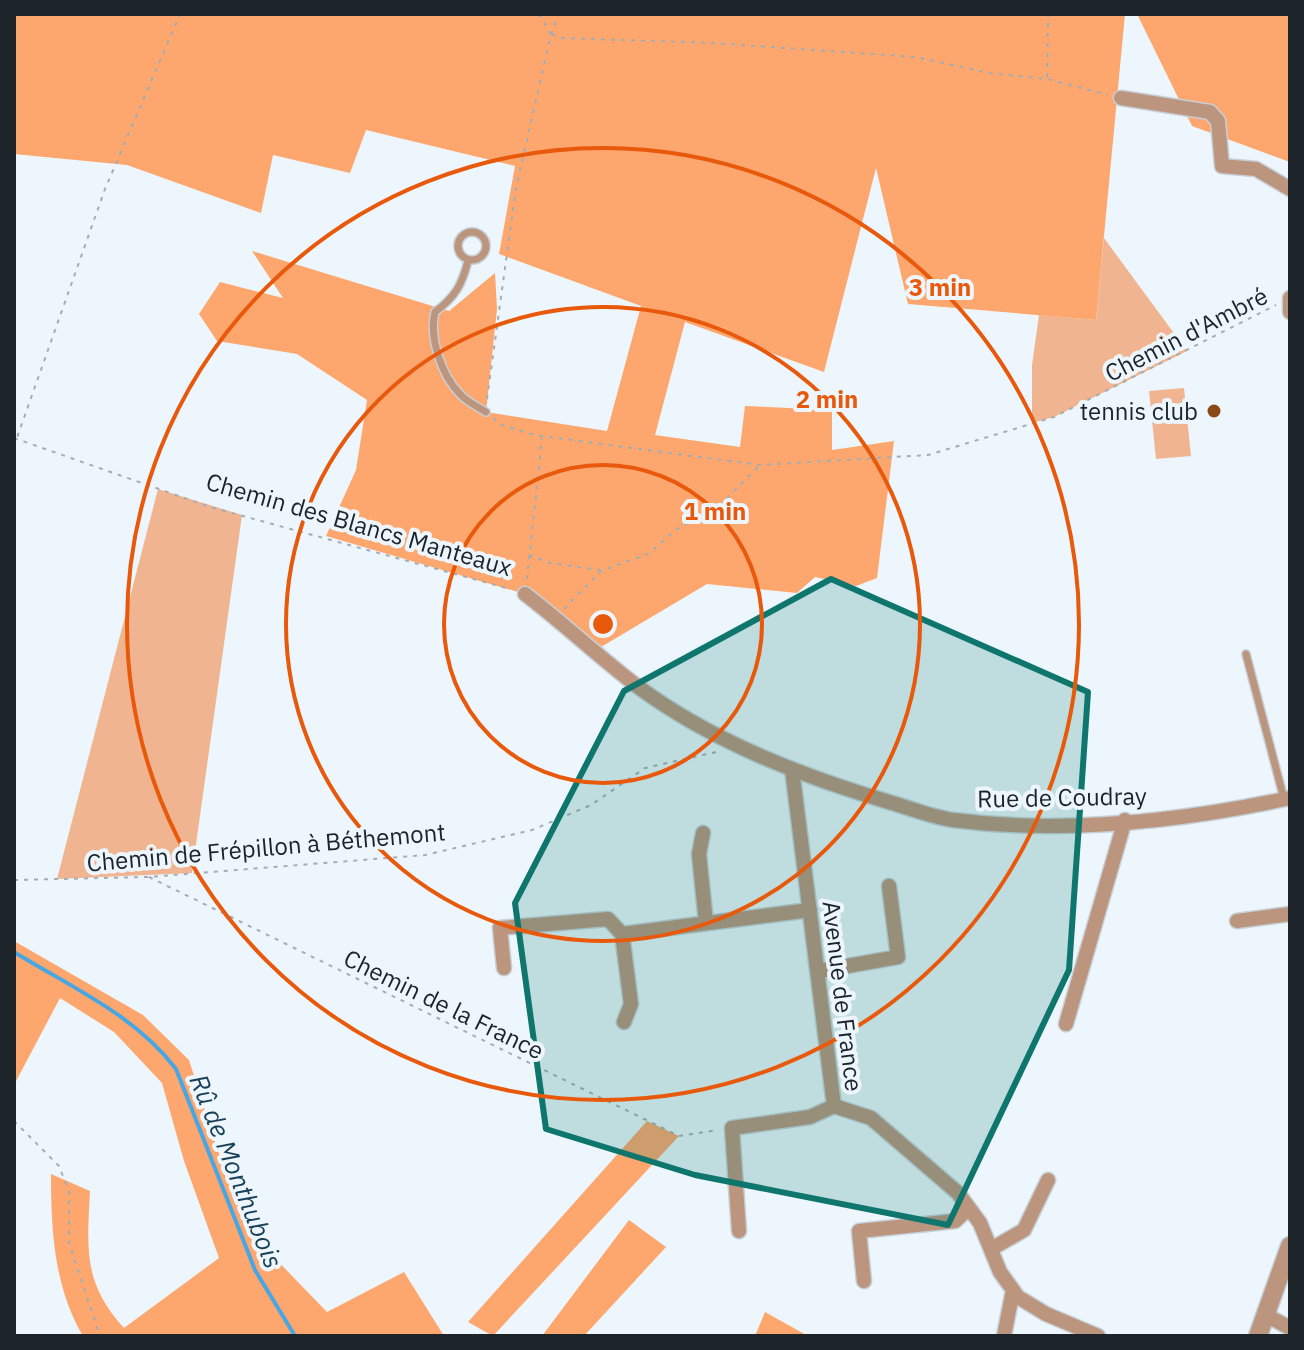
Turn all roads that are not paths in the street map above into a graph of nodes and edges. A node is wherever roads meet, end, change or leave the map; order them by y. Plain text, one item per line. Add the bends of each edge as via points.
1 (1121, 98) road end
2 (1290, 189) edge
3 (468, 261) junction
4 (486, 412) road end
5 (525, 594) road end
6 (1246, 654) dead end
7 (792, 769) junction
8 (1287, 798) edge
9 (1125, 820) junction
10 (703, 833) dead end
11 (889, 886) dead end
12 (810, 910) junction
13 (1290, 914) edge
14 (1237, 921) dead end
15 (706, 923) junction
16 (622, 934) junction
17 (504, 968) dead end
18 (819, 971) junction
19 (624, 1022) dead end
20 (1066, 1024) dead end
21 (834, 1106) junction
22 (1048, 1180) dead end
23 (969, 1208) junction
24 (739, 1231) dead end
25 (1290, 1246) edge
26 (991, 1249) junction
27 (864, 1281) dead end
28 (1013, 1290) junction
29 (1264, 1314) junction
30 (1290, 1328) edge
31 (1004, 1336) edge
32 (1098, 1336) edge
33 (1258, 1336) edge

1 - 2 street via 1210,112 1218,121 1221,161 1227,169 1260,170
3 - 3 lane via 479,259 485,247 472,232 458,242
3 - 4 lane via 463,282 435,312 431,328 448,378 460,395
5 - 7 street, Chemin des Blancs Manteaux via 638,687 741,748
6 - 8 lane
7 - 9 street, Rue de Coudray via 950,820
7 - 12 street, Avenue de France
8 - 9 street, Rue de Coudray via 1210,814
9 - 20 street
10 - 15 street via 699,854
11 - 18 street via 898,957
12 - 15 street
12 - 18 street, Avenue de France
13 - 14 street
15 - 16 street
16 - 17 street via 608,919 500,928
16 - 19 street via 631,1004
18 - 21 street, Avenue de France
21 - 23 street, Avenue de France via 871,1118
21 - 24 street via 810,1117 732,1128
22 - 26 street via 1024,1230
23 - 26 street, Avenue de France
23 - 27 street via 955,1221 859,1231
25 - 29 street
26 - 28 street, Avenue de France
28 - 31 street
28 - 32 street, Avenue de France via 1046,1314
29 - 30 street
29 - 33 street

